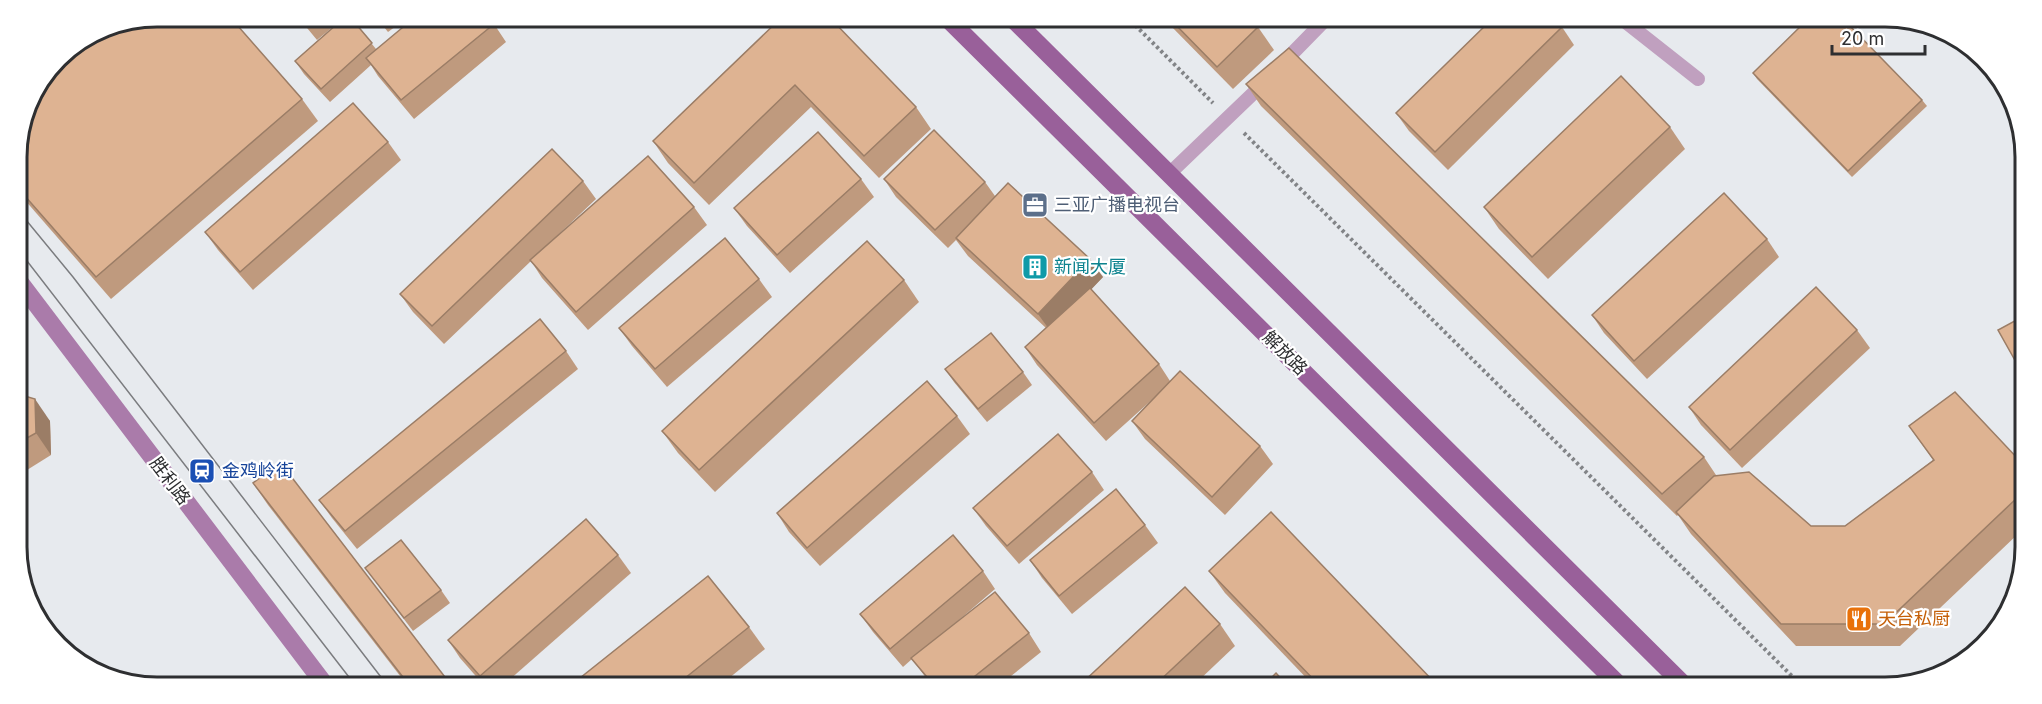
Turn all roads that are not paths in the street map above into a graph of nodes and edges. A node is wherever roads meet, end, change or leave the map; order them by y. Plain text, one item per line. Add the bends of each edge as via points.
1 (956, 27) edge
2 (1021, 27) edge
3 (1318, 27) edge
4 (1633, 27) edge
5 (1698, 79) dead end
6 (1169, 174) junction
7 (27, 292) edge
8 (319, 677) edge
9 (1611, 677) edge
10 (1676, 677) edge

1 - 9 main road, 解放路
2 - 6 main road
3 - 6 lane
4 - 5 lane
6 - 10 main road
7 - 8 street, 胜利路

